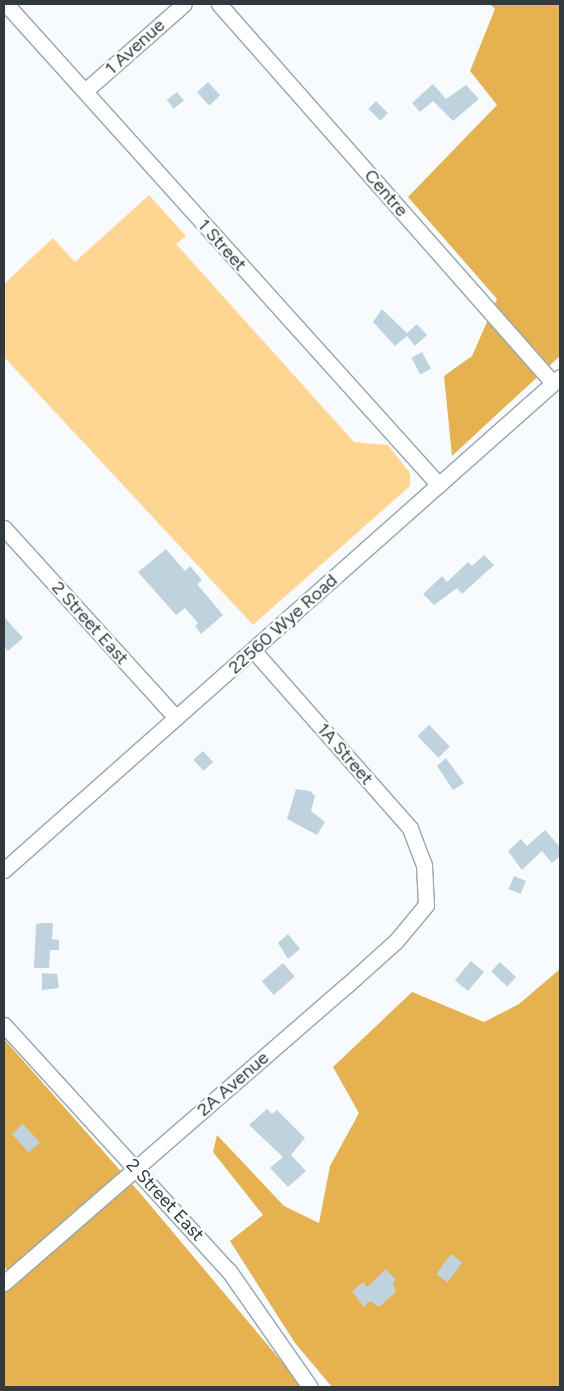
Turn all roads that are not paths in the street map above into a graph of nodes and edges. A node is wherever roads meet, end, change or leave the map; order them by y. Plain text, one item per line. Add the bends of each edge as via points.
1 (6, 4) edge
2 (184, 4) edge
3 (219, 4) edge
4 (86, 90) junction
5 (557, 380) edge
6 (439, 485) junction
7 (4, 528) edge
8 (254, 651) junction
9 (176, 718) junction
10 (424, 865) joint
11 (4, 870) edge
12 (4, 1025) edge
13 (135, 1168) junction
14 (4, 1284) edge
15 (310, 1387) edge

1 - 4 street, 1 Street
2 - 4 street, 1 Avenue
3 - 5 street, Centre
4 - 6 street, 1 Street
5 - 6 street, 22560 Wye Road
6 - 8 street, 22560 Wye Road
7 - 9 street, 2 Street East
8 - 9 street, 22560 Wye Road
8 - 10 street, 1A Street via 410,828
9 - 11 street, 22560 Wye Road
10 - 13 street, 2A Avenue via 426,905 396,941
12 - 13 street, 2 Street East
13 - 14 street, 2A Avenue
13 - 15 street, 2 Street East via 229,1271

